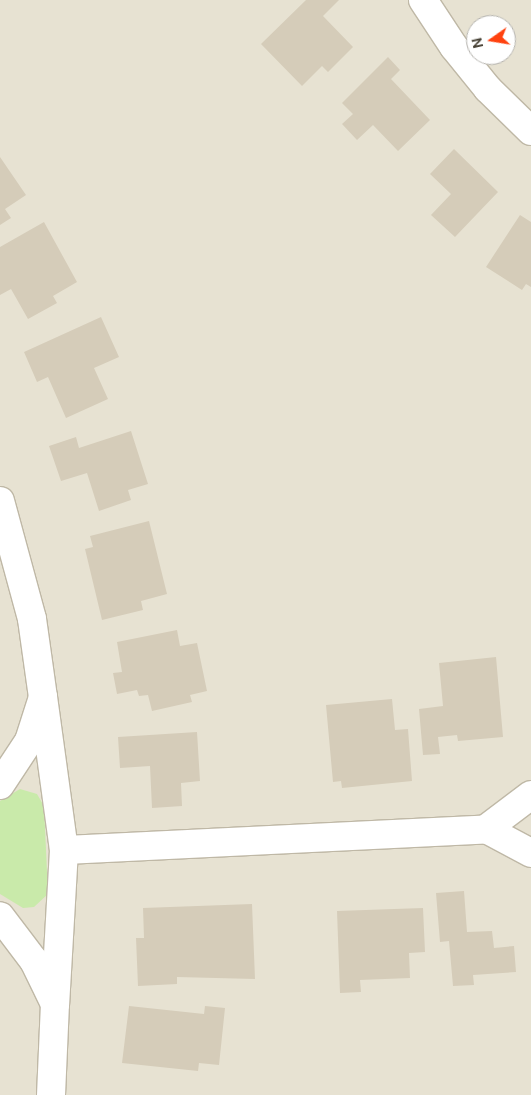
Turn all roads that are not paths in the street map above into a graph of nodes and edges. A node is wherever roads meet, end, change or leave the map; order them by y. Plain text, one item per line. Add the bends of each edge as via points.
1 (424, 0) edge
2 (531, 131) edge
3 (0, 501) edge
4 (43, 697) junction
5 (0, 785) edge
6 (531, 795) edge
7 (486, 829) junction
8 (64, 850) junction
9 (531, 853) edge
10 (0, 916) edge
11 (55, 1004) junction
12 (51, 1095) edge

1 - 2 street via 454,47 488,89
3 - 4 street via 32,619
4 - 5 street via 29,740
4 - 8 street
6 - 7 street
7 - 8 street
7 - 9 street
8 - 11 street
10 - 11 street via 34,961
11 - 12 street

